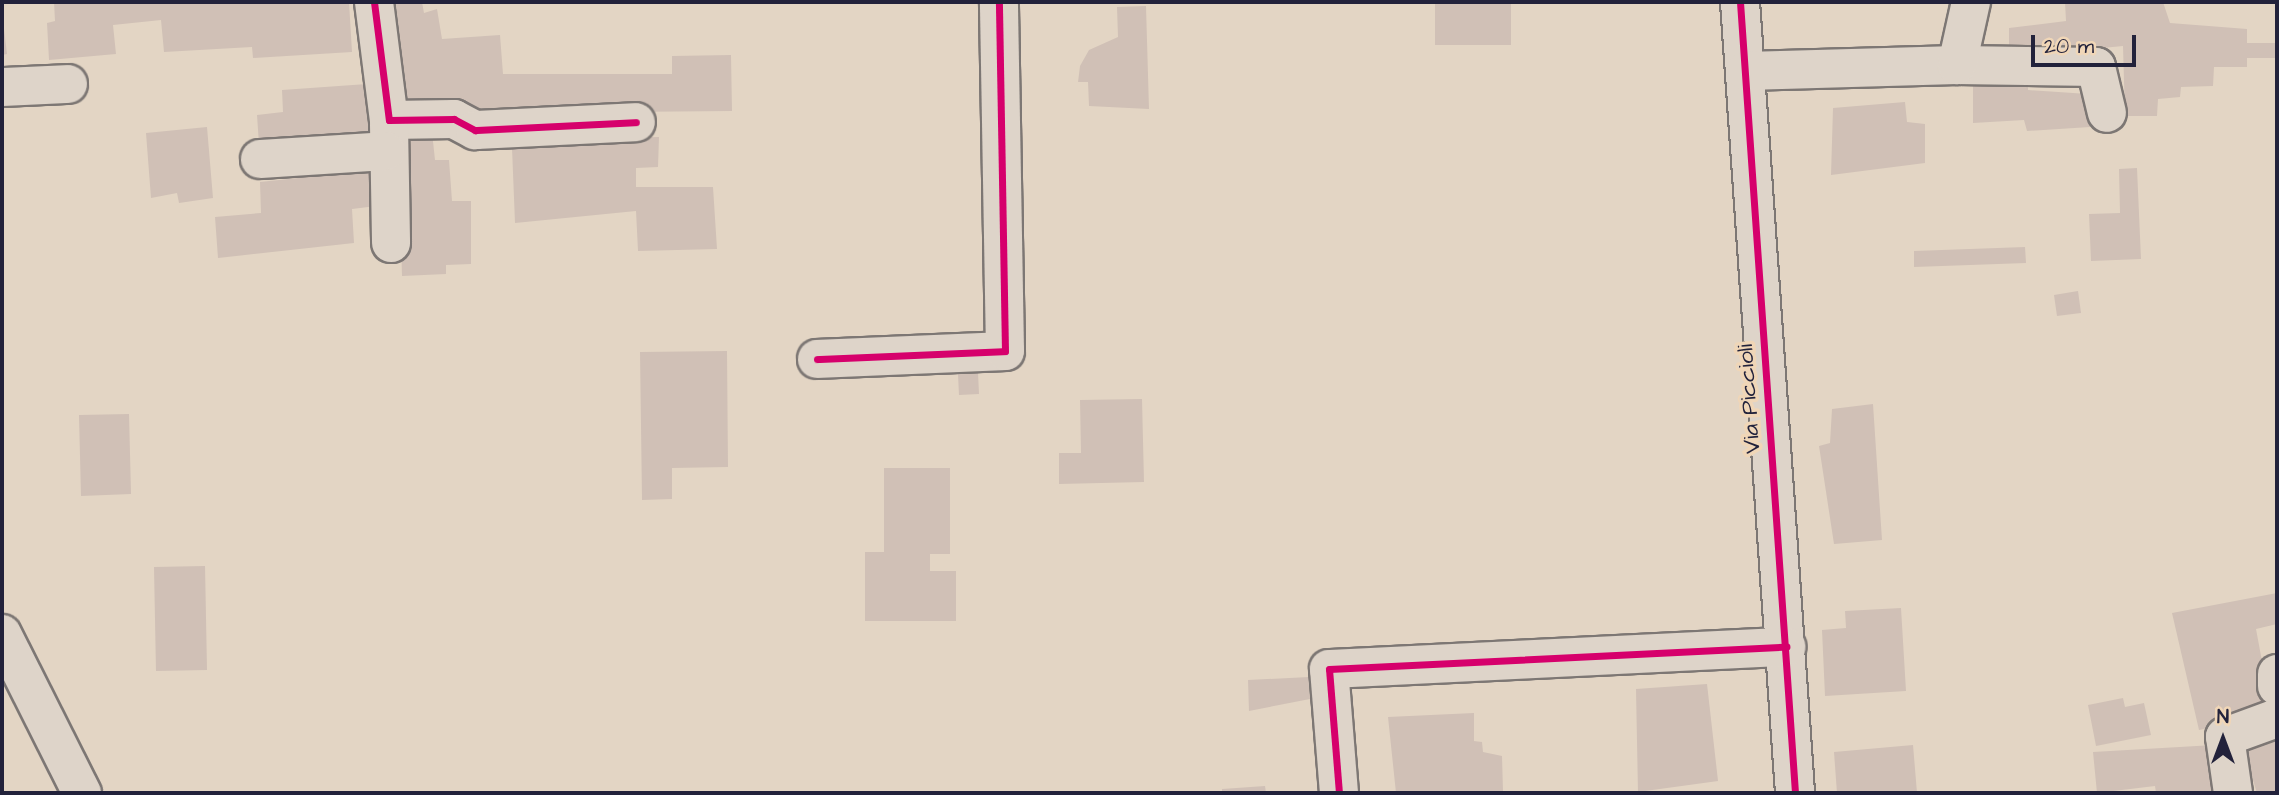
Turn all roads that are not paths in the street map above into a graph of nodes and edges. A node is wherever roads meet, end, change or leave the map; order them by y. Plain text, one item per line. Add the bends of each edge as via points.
1 (374, 2) edge
2 (999, 2) edge
3 (1740, 2) edge
4 (1971, 2) edge
5 (1957, 65) junction
6 (1746, 71) junction
7 (68, 84) dead end
8 (2, 87) edge
9 (2107, 114) dead end
10 (636, 122) dead end
11 (388, 135) junction
12 (260, 159) dead end
13 (391, 243) dead end
14 (817, 359) dead end
15 (2, 634) edge
16 (1786, 647) junction
17 (2277, 674) edge
18 (2277, 686) edge
19 (2277, 718) edge
20 (82, 793) edge
21 (1339, 793) edge
22 (1795, 793) edge
23 (2233, 793) edge

1 - 11 street
2 - 14 street via 1005,351
3 - 6 street, Via Piccioli
4 - 5 street
5 - 6 street
5 - 9 street via 2096,67
6 - 16 street, Via Piccioli
7 - 8 street
10 - 11 street via 475,130 454,119
11 - 12 street
11 - 13 street
15 - 20 street
16 - 21 street via 1329,669
16 - 22 street, Via Piccioli
17 - 18 street
19 - 23 street via 2225,737

